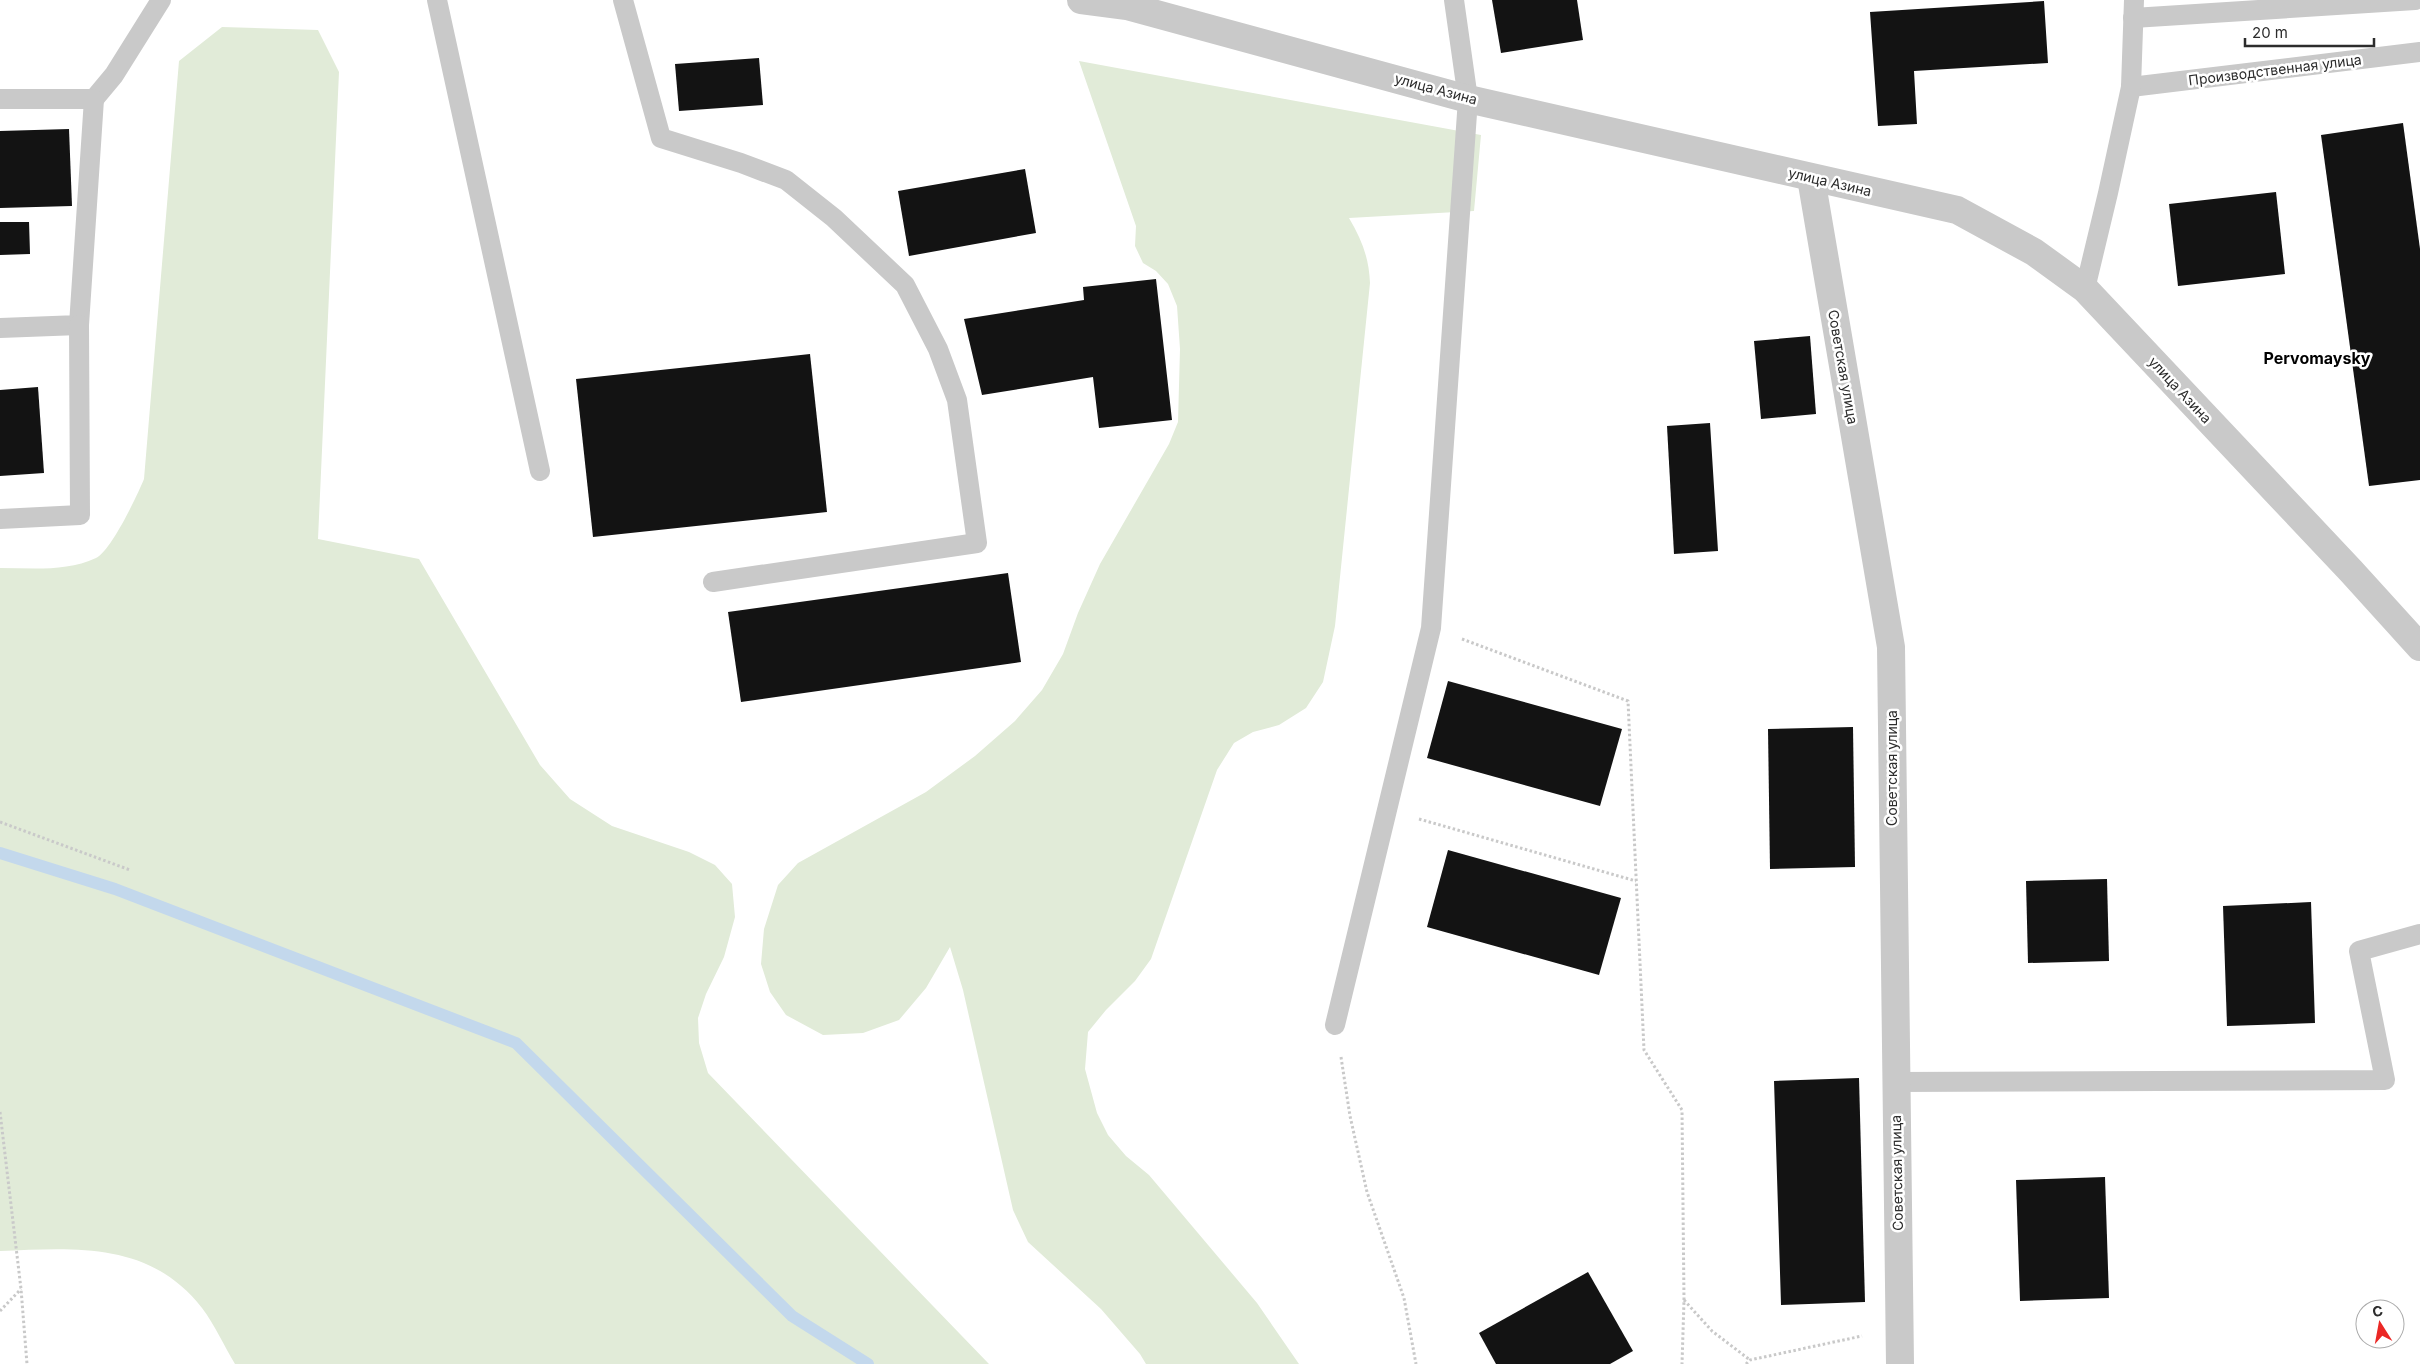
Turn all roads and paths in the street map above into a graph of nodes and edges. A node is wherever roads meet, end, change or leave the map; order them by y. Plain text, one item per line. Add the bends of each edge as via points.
1 (161, 0) edge
2 (437, 0) edge
3 (623, 0) edge
4 (1081, 0) edge
5 (1454, 0) edge
6 (2415, 0) edge
7 (2134, 9) edge
8 (2420, 52) edge
9 (2131, 87) junction
10 (0, 99) edge
11 (94, 99) junction
12 (1468, 99) junction
13 (1811, 178) junction
14 (2085, 289) junction
15 (79, 325) junction
16 (0, 328) edge
17 (540, 471) dead end
18 (0, 519) edge
19 (713, 582) dead end
20 (1431, 628) junction
21 (2420, 647) edge
22 (1387, 810) junction
23 (0, 822) edge
24 (130, 870) dead end
25 (1636, 881) junction
26 (2420, 934) edge
27 (1335, 1025) joint
28 (1895, 1082) junction
29 (0, 1112) edge
30 (21, 1289) junction
31 (1684, 1300) junction
32 (0, 1311) edge
33 (1900, 1328) junction
34 (1750, 1360) junction
35 (27, 1364) edge
36 (1416, 1364) edge
37 (1682, 1364) edge
38 (1746, 1364) edge
39 (1900, 1364) edge

1 - 11 lane via 114,75
2 - 17 lane
3 - 19 lane via 661,138 786,180 834,218 905,285 938,349 957,400 977,543
4 - 12 street, улица Азина via 1127,6
5 - 12 lane
6 - 7 lane
7 - 9 lane
8 - 9 lane, Производственная улица
9 - 14 lane
10 - 11 lane
11 - 15 lane
12 - 13 street, улица Азина
12 - 20 lane
13 - 14 street, улица Азина via 1957,210 2034,252
13 - 28 street, Советская улица via 1891,647
14 - 21 street, улица Азина
15 - 16 lane
15 - 18 lane via 80,515
20 - 22 lane
20 - 25 path via 1628,702
22 - 25 path
22 - 27 lane
23 - 24 path
25 - 31 path via 1644,1050 1682,1110
26 - 28 lane via 2359,951 2385,1080
27 - 36 path via 1367,1192 1404,1298
28 - 33 street, Советская улица
29 - 30 path
30 - 32 path
30 - 35 path
31 - 34 path via 1712,1331
31 - 37 path
33 - 34 path
33 - 39 street, Советская улица
34 - 38 path

